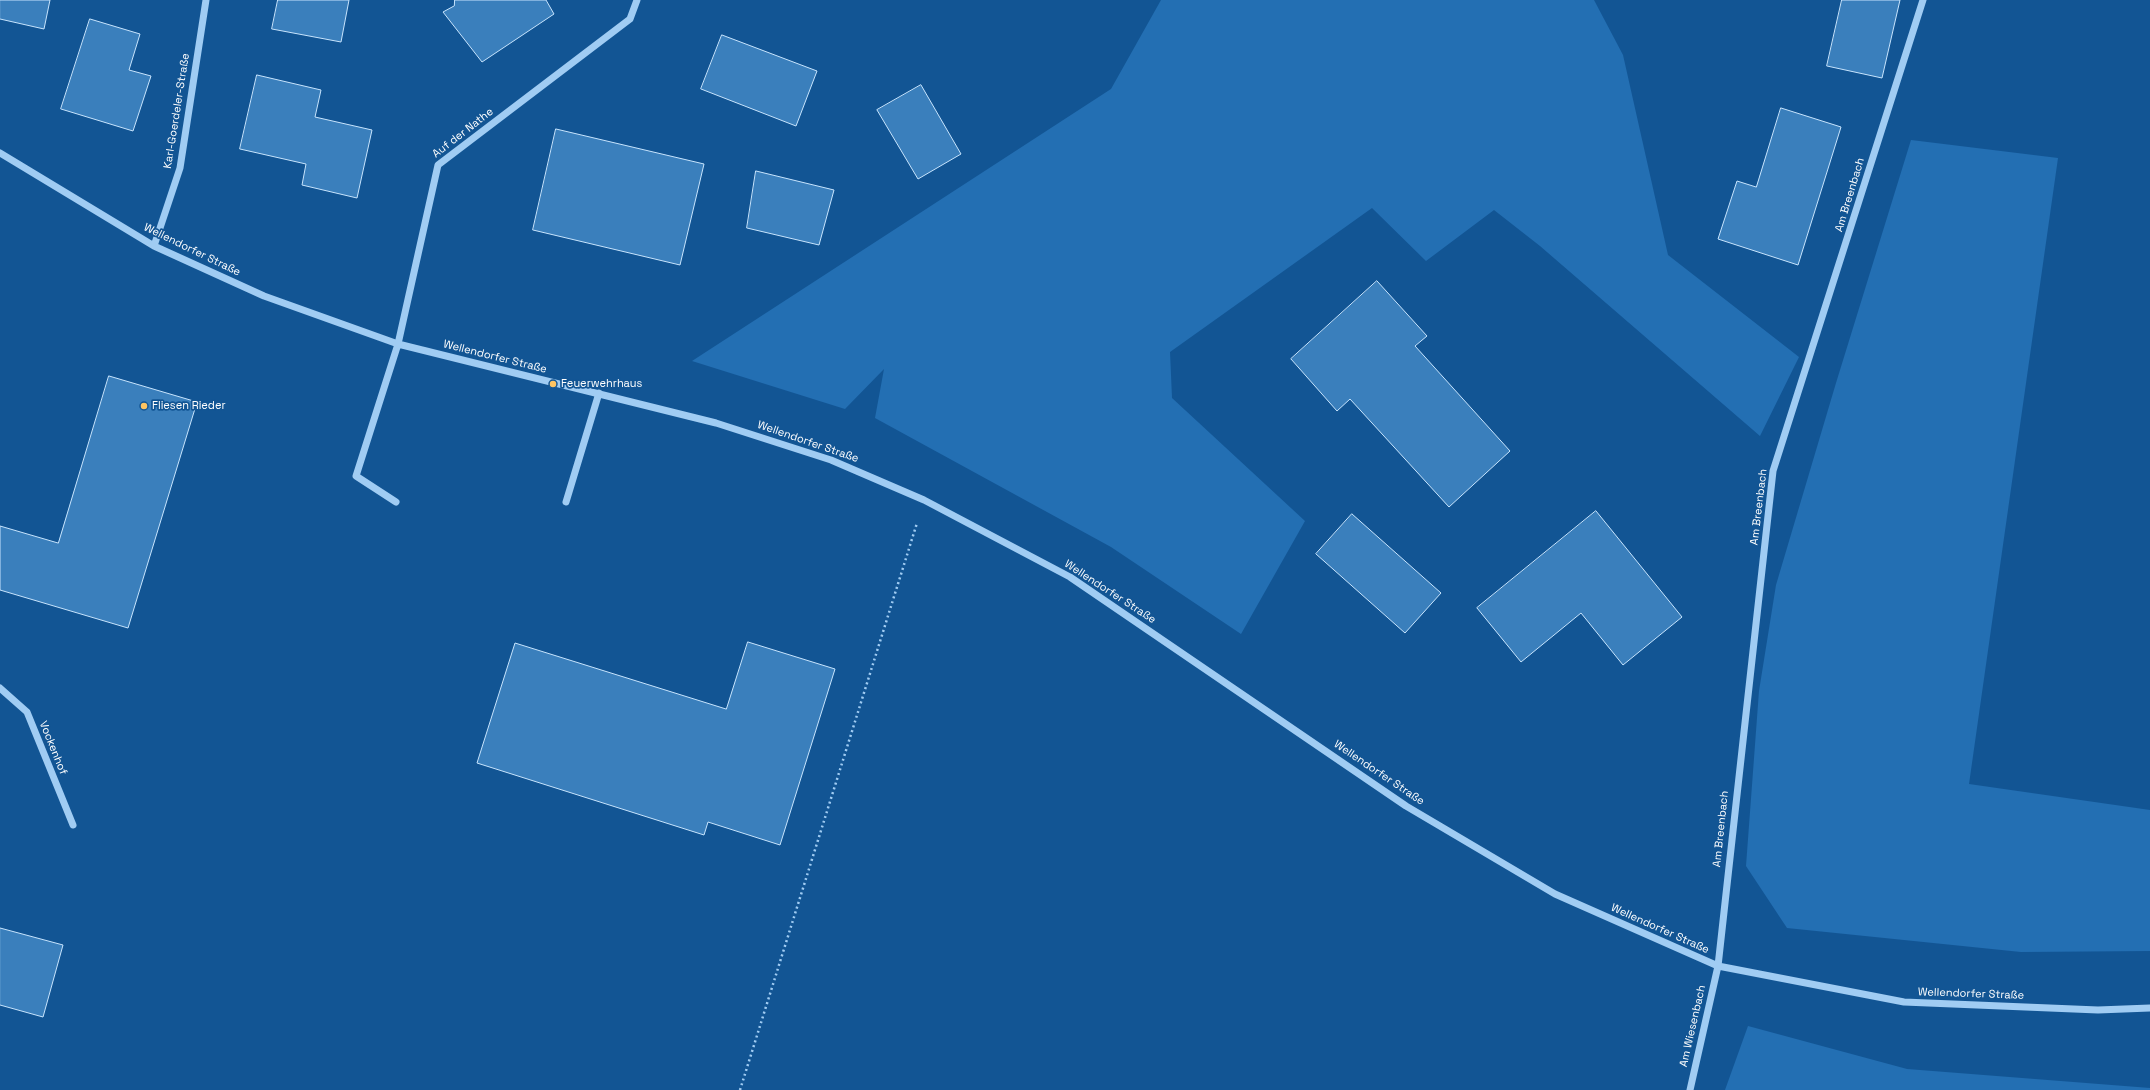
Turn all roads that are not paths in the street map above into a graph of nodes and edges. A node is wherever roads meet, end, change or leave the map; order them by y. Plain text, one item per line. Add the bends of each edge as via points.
1 (206, 0) edge
2 (637, 0) edge
3 (1923, 0) edge
4 (0, 153) edge
5 (154, 246) junction
6 (398, 344) junction
7 (599, 393) junction
8 (396, 502) dead end
9 (566, 502) dead end
10 (0, 688) edge
11 (73, 825) dead end
12 (1718, 966) junction
13 (2150, 1008) edge
14 (1690, 1090) edge

1 - 5 street, Karl-Goerdeler-Straße via 180,168
2 - 6 street, Auf der Nathe via 630,19 438,165
3 - 12 street, Am Breenbach via 1773,471
4 - 5 street, Wellendorfer Straße
5 - 6 street, Wellendorfer Straße via 264,296
6 - 7 street, Wellendorfer Straße via 553,384
6 - 8 street, Auf der Nathe via 356,476
7 - 9 street
7 - 12 street, Wellendorfer Straße via 716,423 831,460 924,500 1070,577 1406,806 1555,894
10 - 11 street, Vockenhof via 27,712
12 - 13 street, Wellendorfer Straße via 1904,1002 2098,1010
12 - 14 street, Am Wiesenbach

